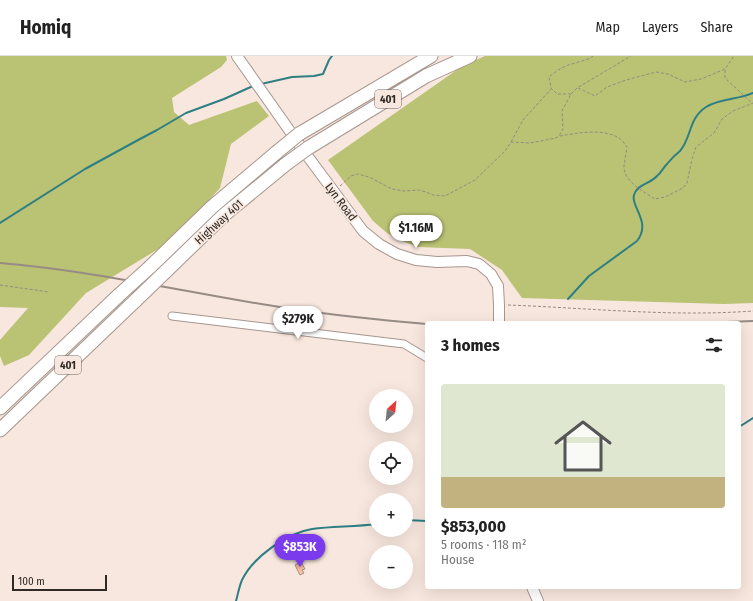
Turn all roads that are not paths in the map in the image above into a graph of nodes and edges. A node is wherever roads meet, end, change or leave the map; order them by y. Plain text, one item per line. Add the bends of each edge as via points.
1 (238, 56) edge
2 (431, 56) edge
3 (470, 56) edge
4 (172, 316) dead end
5 (498, 321) edge
6 (425, 357) edge
7 (0, 408) edge
8 (0, 430) edge
9 (533, 589) edge
10 (538, 601) edge

1 - 5 main road, Lyn Road via 363,231 397,254 416,260 467,261 479,264 491,274 498,286
2 - 7 highway, Highway 401 / 401, bridge via 299,134 212,207
3 - 8 highway, Highway 401 / 401, bridge via 426,76 286,164 224,215
4 - 6 street via 404,344
9 - 10 main road

